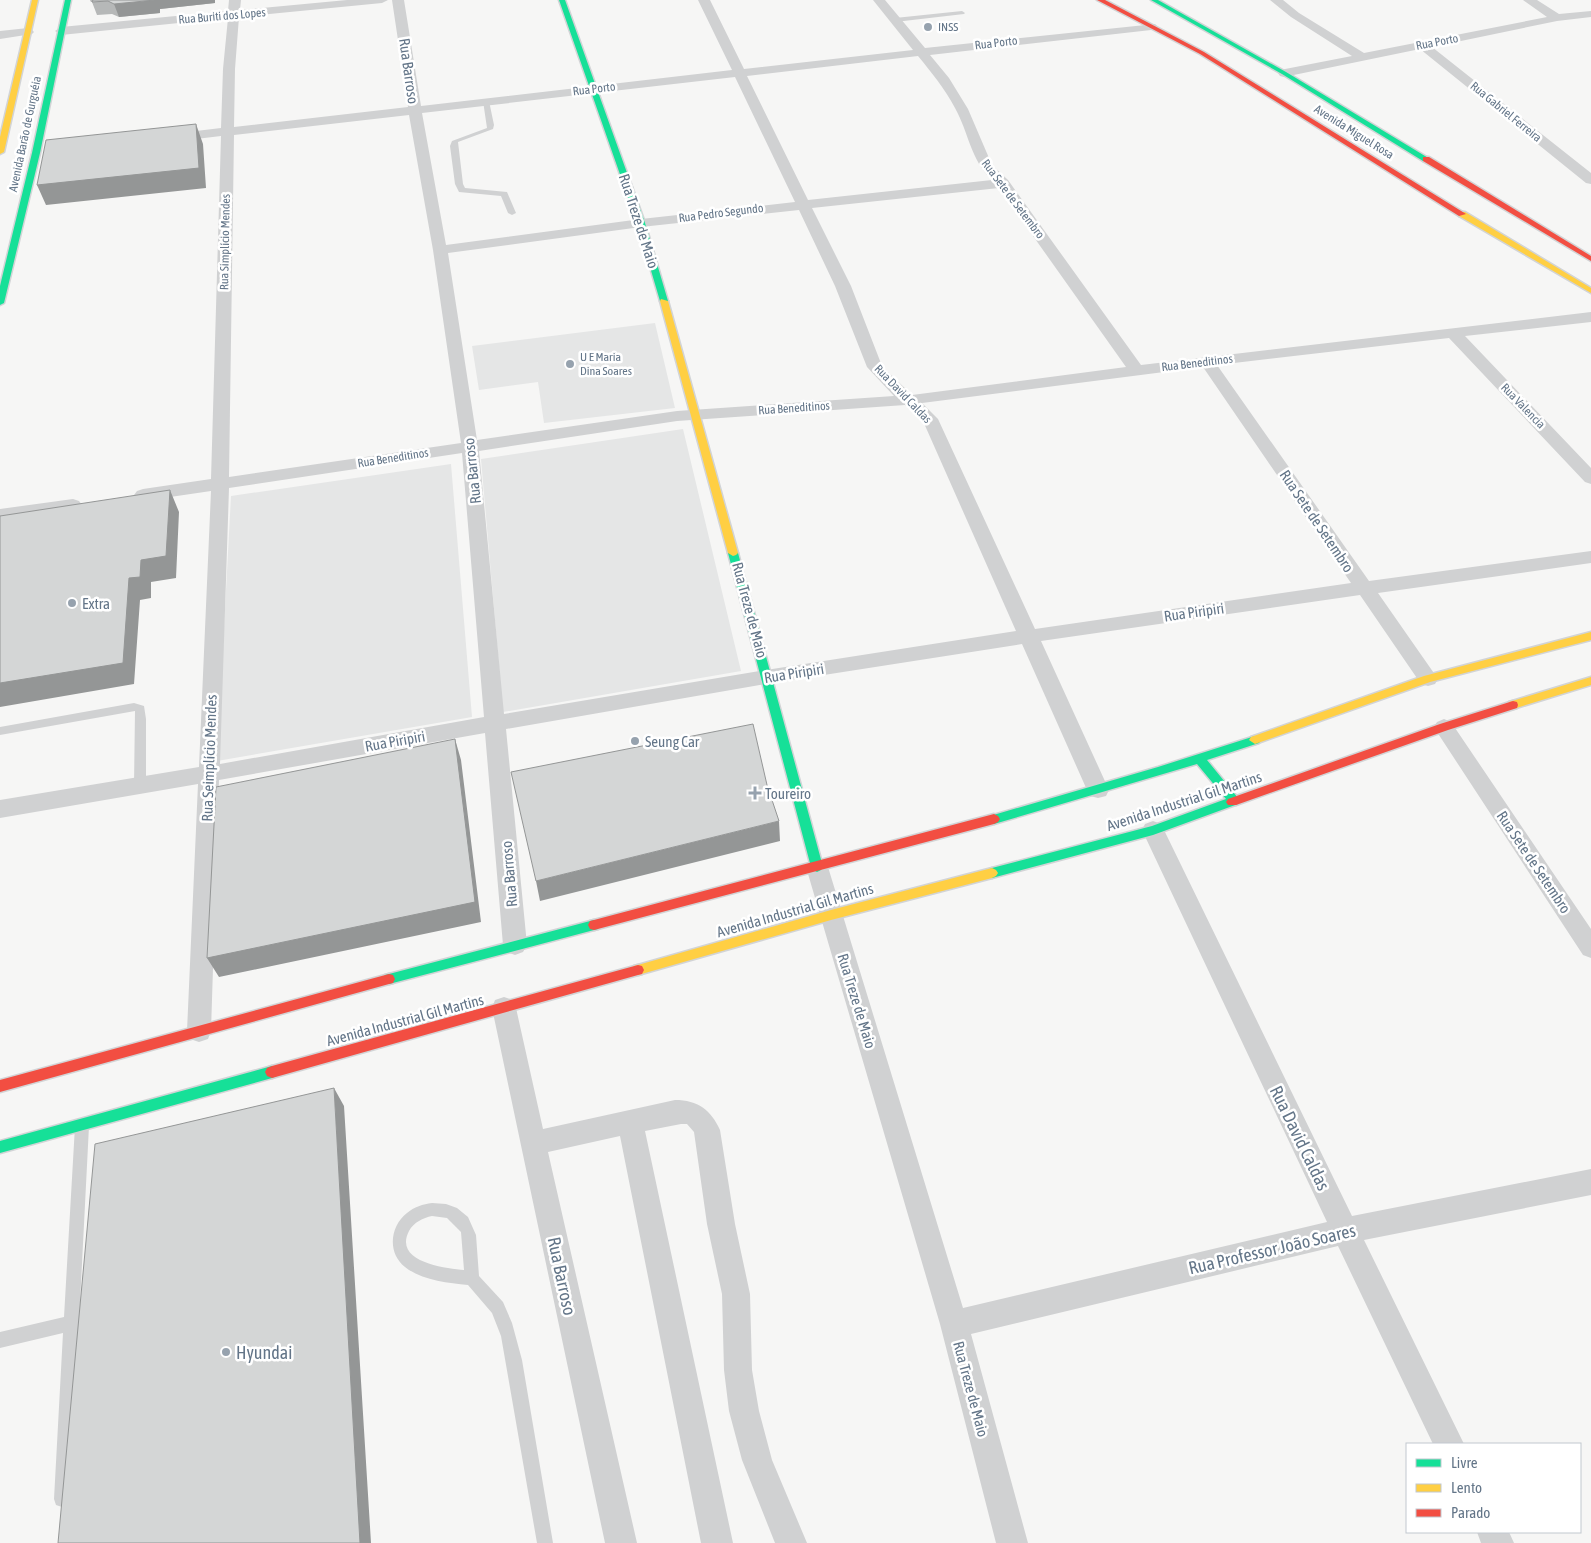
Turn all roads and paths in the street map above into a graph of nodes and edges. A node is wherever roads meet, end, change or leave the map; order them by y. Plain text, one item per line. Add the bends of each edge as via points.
1 (36, 0) edge
2 (68, 0) edge
3 (234, 0) edge
4 (382, 0) edge
5 (398, 0) edge
6 (562, 0) edge
7 (704, 0) edge
8 (879, 0) edge
9 (1100, 0) edge
10 (1154, 0) edge
11 (1276, 0) edge
12 (1529, 0) edge
13 (962, 13) dead end
14 (1591, 14) edge
15 (234, 15) junction
16 (1557, 18) junction
17 (895, 20) junction
18 (1152, 26) junction
19 (61, 31) junction
20 (28, 32) junction
21 (0, 35) edge
22 (1422, 44) junction
23 (921, 52) junction
24 (1362, 57) junction
25 (738, 72) junction
26 (1284, 73) junction
27 (594, 88) junction
28 (486, 101) junction
29 (414, 110) junction
30 (227, 132) junction
31 (160, 139) edge
32 (0, 152) edge
33 (1591, 180) edge
34 (1003, 183) junction
35 (803, 204) junction
36 (512, 212) dead end
37 (641, 223) junction
38 (440, 250) junction
39 (1591, 259) edge
40 (1591, 291) edge
41 (0, 303) edge
42 (1591, 317) edge
43 (1454, 334) junction
44 (1207, 362) junction
45 (1136, 370) junction
46 (910, 400) junction
47 (696, 414) junction
48 (470, 447) junction
49 (1591, 478) edge
50 (220, 484) junction
51 (124, 498) edge
52 (86, 503) edge
53 (0, 515) edge
54 (1591, 557) edge
55 (1363, 587) junction
56 (1591, 636) edge
57 (1029, 637) junction
58 (768, 677) junction
59 (1428, 679) junction
60 (1591, 681) edge
61 (495, 722) junction
62 (1444, 727) junction
63 (0, 731) edge
64 (1200, 759) junction
65 (208, 775) junction
66 (140, 786) junction
67 (1098, 790) junction
68 (1234, 801) junction
69 (0, 809) edge
70 (1153, 830) junction
71 (818, 867) junction
72 (831, 915) junction
73 (515, 945) junction
74 (1591, 948) edge
75 (504, 1008) junction
76 (199, 1031) junction
77 (0, 1086) edge
78 (630, 1122) junction
79 (82, 1124) junction
80 (533, 1144) junction
81 (0, 1147) edge
82 (1591, 1182) edge
83 (1345, 1231) junction
84 (472, 1278) junction
85 (72, 1323) junction
86 (954, 1324) junction
87 (0, 1340) edge
88 (1449, 1443) edge
89 (62, 1511) edge
90 (545, 1543) edge
91 (621, 1543) edge
92 (717, 1543) edge
93 (791, 1543) edge
94 (1012, 1543) edge

1 - 20 main road, Avenida Barão de Gurguéia
2 - 19 main road, Avenida Barão de Gurguéia
3 - 15 street, Rua Simplício Mendes
4 - 15 street, Rua Buriti dos Lopes
5 - 29 street, Rua Barroso
6 - 27 main road, Rua Treze de Maio
7 - 25 street, Rua David Caldas
8 - 17 street, Rua Sete de Setembro
9 - 18 main road, Avenida Miguel Rosa
10 - 26 main road, Avenida Miguel Rosa
11 - 24 street
12 - 16 street
13 - 17 lane
14 - 16 street, Rua Porto
15 - 19 street, Rua Buriti dos Lopes
15 - 30 street, Rua Simplício Mendes
16 - 22 street, Rua Porto
17 - 23 street, Rua Sete de Setembro
18 - 23 street, Rua Porto
18 - 40 main road, Avenida Miguel Rosa via 1202,52
19 - 41 main road, Avenida Barão de Gurguéia via 41,153
20 - 21 street
20 - 32 main road, Avenida Barão de Gurguéia
22 - 24 street, Rua Porto
22 - 33 street, Rua Gabriel Ferreira
23 - 25 street, Rua Porto
23 - 34 street, Rua Sete de Setembro via 945,81 962,109 986,167
24 - 26 street, Rua Porto
25 - 27 street, Rua Porto
25 - 35 street, Rua David Caldas
26 - 39 main road, Avenida Miguel Rosa
27 - 28 street, Rua Porto
27 - 37 main road, Rua Treze de Maio
28 - 29 street, Rua Porto
28 - 36 lane via 490,129 455,141 459,184 462,190 504,194
29 - 30 street, Rua Porto
29 - 38 street, Rua Barroso
30 - 31 street, Rua Porto
30 - 50 street, Rua Simplício Mendes
34 - 35 street, Rua Pedro Segundo
34 - 45 street, Rua Sete de Setembro
35 - 37 street, Rua Pedro Segundo
35 - 46 street, Rua David Caldas via 843,286 875,367
37 - 38 street, Rua Pedro Segundo
37 - 47 main road, Rua Treze de Maio
38 - 48 street, Rua Barroso
42 - 43 street, Rua Beneditinos
43 - 44 street, Rua Beneditinos
43 - 49 street, Rua Valencia
44 - 45 street, Rua Beneditinos
44 - 55 street, Rua Sete de Setembro
45 - 46 street, Rua Beneditinos
46 - 47 street, Rua Beneditinos
46 - 57 street, Rua David Caldas via 930,419
47 - 48 street, Rua Beneditinos
47 - 58 main road, Rua Treze de Maio
48 - 50 street, Rua Beneditinos
48 - 61 street, Rua Barroso
50 - 51 street, Rua Beneditinos
50 - 65 street, Rua Seimplício Mendes
52 - 53 street
54 - 55 street, Rua Piripiri
55 - 57 street, Rua Piripiri
55 - 59 street, Rua Sete de Setembro
56 - 59 main road
57 - 58 street, Rua Piripiri
57 - 67 street, Rua David Caldas
58 - 61 street, Rua Piripiri
58 - 71 main road, Rua Treze de Maio
59 - 64 main road
60 - 62 main road, Avenida Industrial Gil Martins
61 - 65 street, Rua Piripiri
61 - 73 street, Rua Barroso
62 - 68 main road, Avenida Industrial Gil Martins
62 - 74 street, Rua Sete de Setembro
63 - 66 lane via 134,707 140,710 141,719
64 - 67 main road
64 - 68 main road
65 - 66 street, Rua Piripiri
65 - 76 street, Rua Seimplício Mendes
66 - 69 street, Rua Piripiri
67 - 71 main road
68 - 70 main road, Avenida Industrial Gil Martins
70 - 72 main road, Avenida Industrial Gil Martins
70 - 83 street, Rua David Caldas
71 - 72 street, Rua Treze de Maio
71 - 73 main road
72 - 75 main road, Avenida Industrial Gil Martins
72 - 86 street, Rua Treze de Maio
73 - 76 main road
75 - 79 main road, Avenida Industrial Gil Martins
75 - 80 street, Rua Barroso
76 - 77 main road
78 - 80 street
78 - 92 street
78 - 93 street via 686,1112 697,1116 707,1130 721,1224 736,1294 738,1370 744,1411 757,1460
79 - 81 main road, Avenida Industrial Gil Martins
79 - 85 lane
80 - 91 street, Rua Barroso
82 - 83 street, Rua Professor João Soares
83 - 86 street, Rua Professor João Soares
83 - 88 street, Rua David Caldas
84 - 84 lane via 469,1234 454,1213 426,1210 404,1224 398,1241 401,1252 411,1264 438,1273
84 - 90 lane via 500,1311 511,1344
85 - 87 lane
85 - 89 lane
86 - 94 street, Rua Treze de Maio

